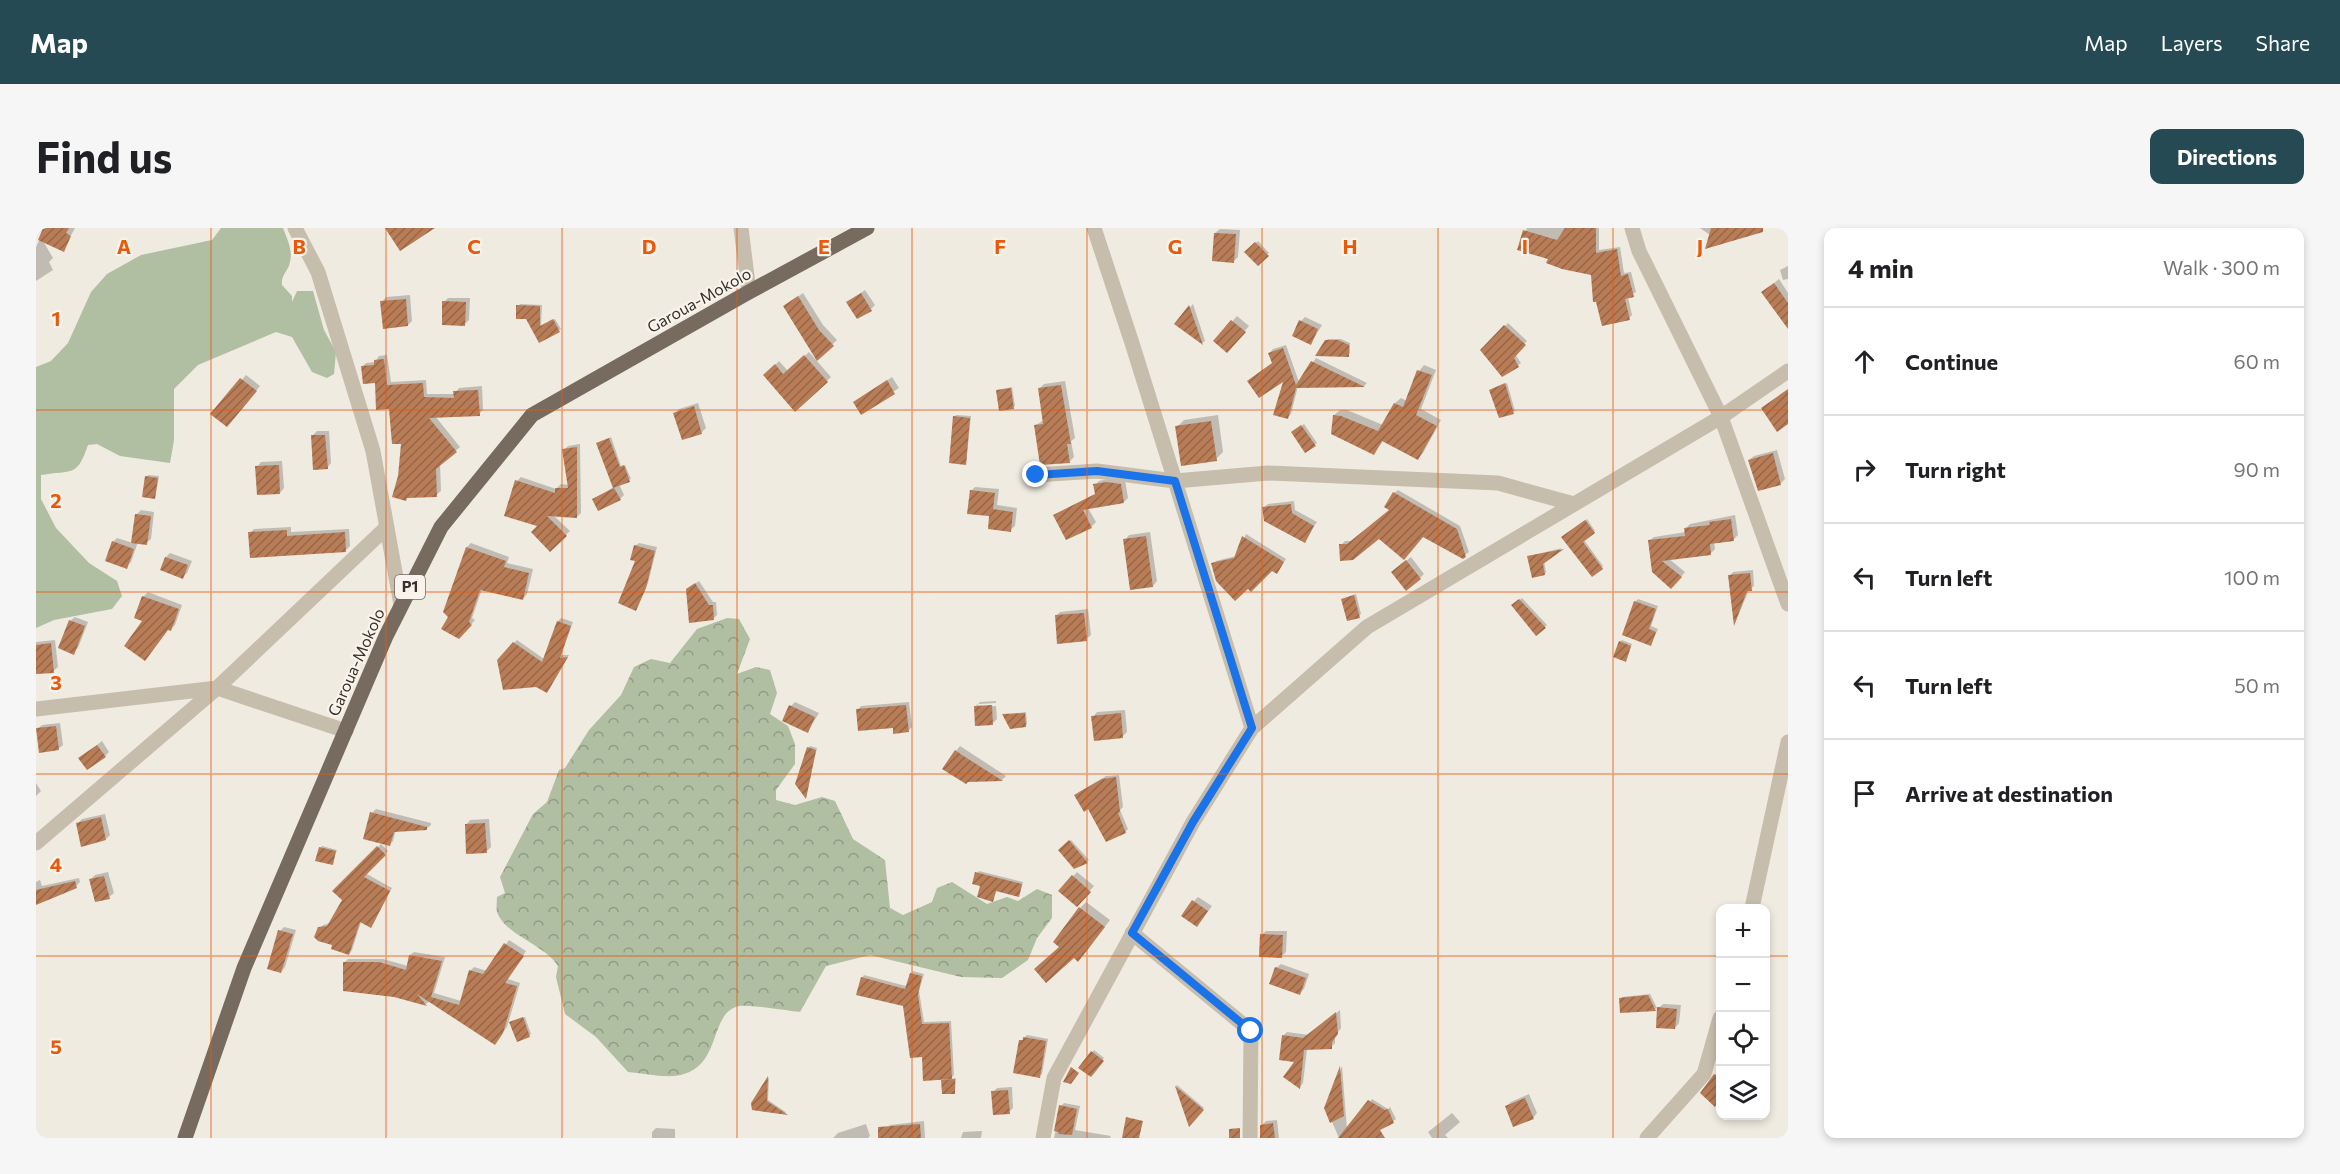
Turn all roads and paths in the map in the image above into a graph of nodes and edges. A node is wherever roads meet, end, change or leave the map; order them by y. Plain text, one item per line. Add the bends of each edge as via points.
1 (295, 228) edge
2 (741, 228) edge
3 (867, 228) edge
4 (1094, 228) edge
5 (1632, 228) edge
6 (749, 292) junction
7 (1788, 371) edge
8 (1721, 417) junction
9 (1036, 475) dead end
10 (1175, 481) junction
11 (1574, 504) junction
12 (387, 527) junction
13 (1788, 604) edge
14 (401, 605) junction
15 (217, 688) junction
16 (36, 709) edge
17 (1252, 728) junction
18 (346, 731) junction
19 (1788, 742) edge
20 (36, 843) edge
21 (1753, 904) edge
22 (1132, 933) junction
23 (1716, 1032) edge
24 (185, 1138) edge
25 (1043, 1138) edge
26 (1250, 1138) edge
27 (1647, 1138) edge

1 - 12 street via 318,272 369,440
2 - 6 street
3 - 6 main road, Garoua-Mokolo / P1
4 - 10 street
5 - 8 street via 1639,251
6 - 14 main road, Garoua-Mokolo / P1 via 532,415 441,526
7 - 8 street
8 - 11 street
8 - 13 street
9 - 10 street via 1097,471
10 - 11 street via 1268,473 1498,483
10 - 17 street
11 - 17 street via 1367,627
12 - 14 street
12 - 15 street
14 - 18 main road, Garoua-Mokolo / P1
15 - 16 street
15 - 18 street
15 - 20 street
17 - 22 street via 1193,822
18 - 24 main road, Garoua-Mokolo / P1 via 244,968
19 - 21 street
22 - 25 street via 1054,1078
22 - 26 street via 1251,1031
23 - 27 street via 1704,1074

